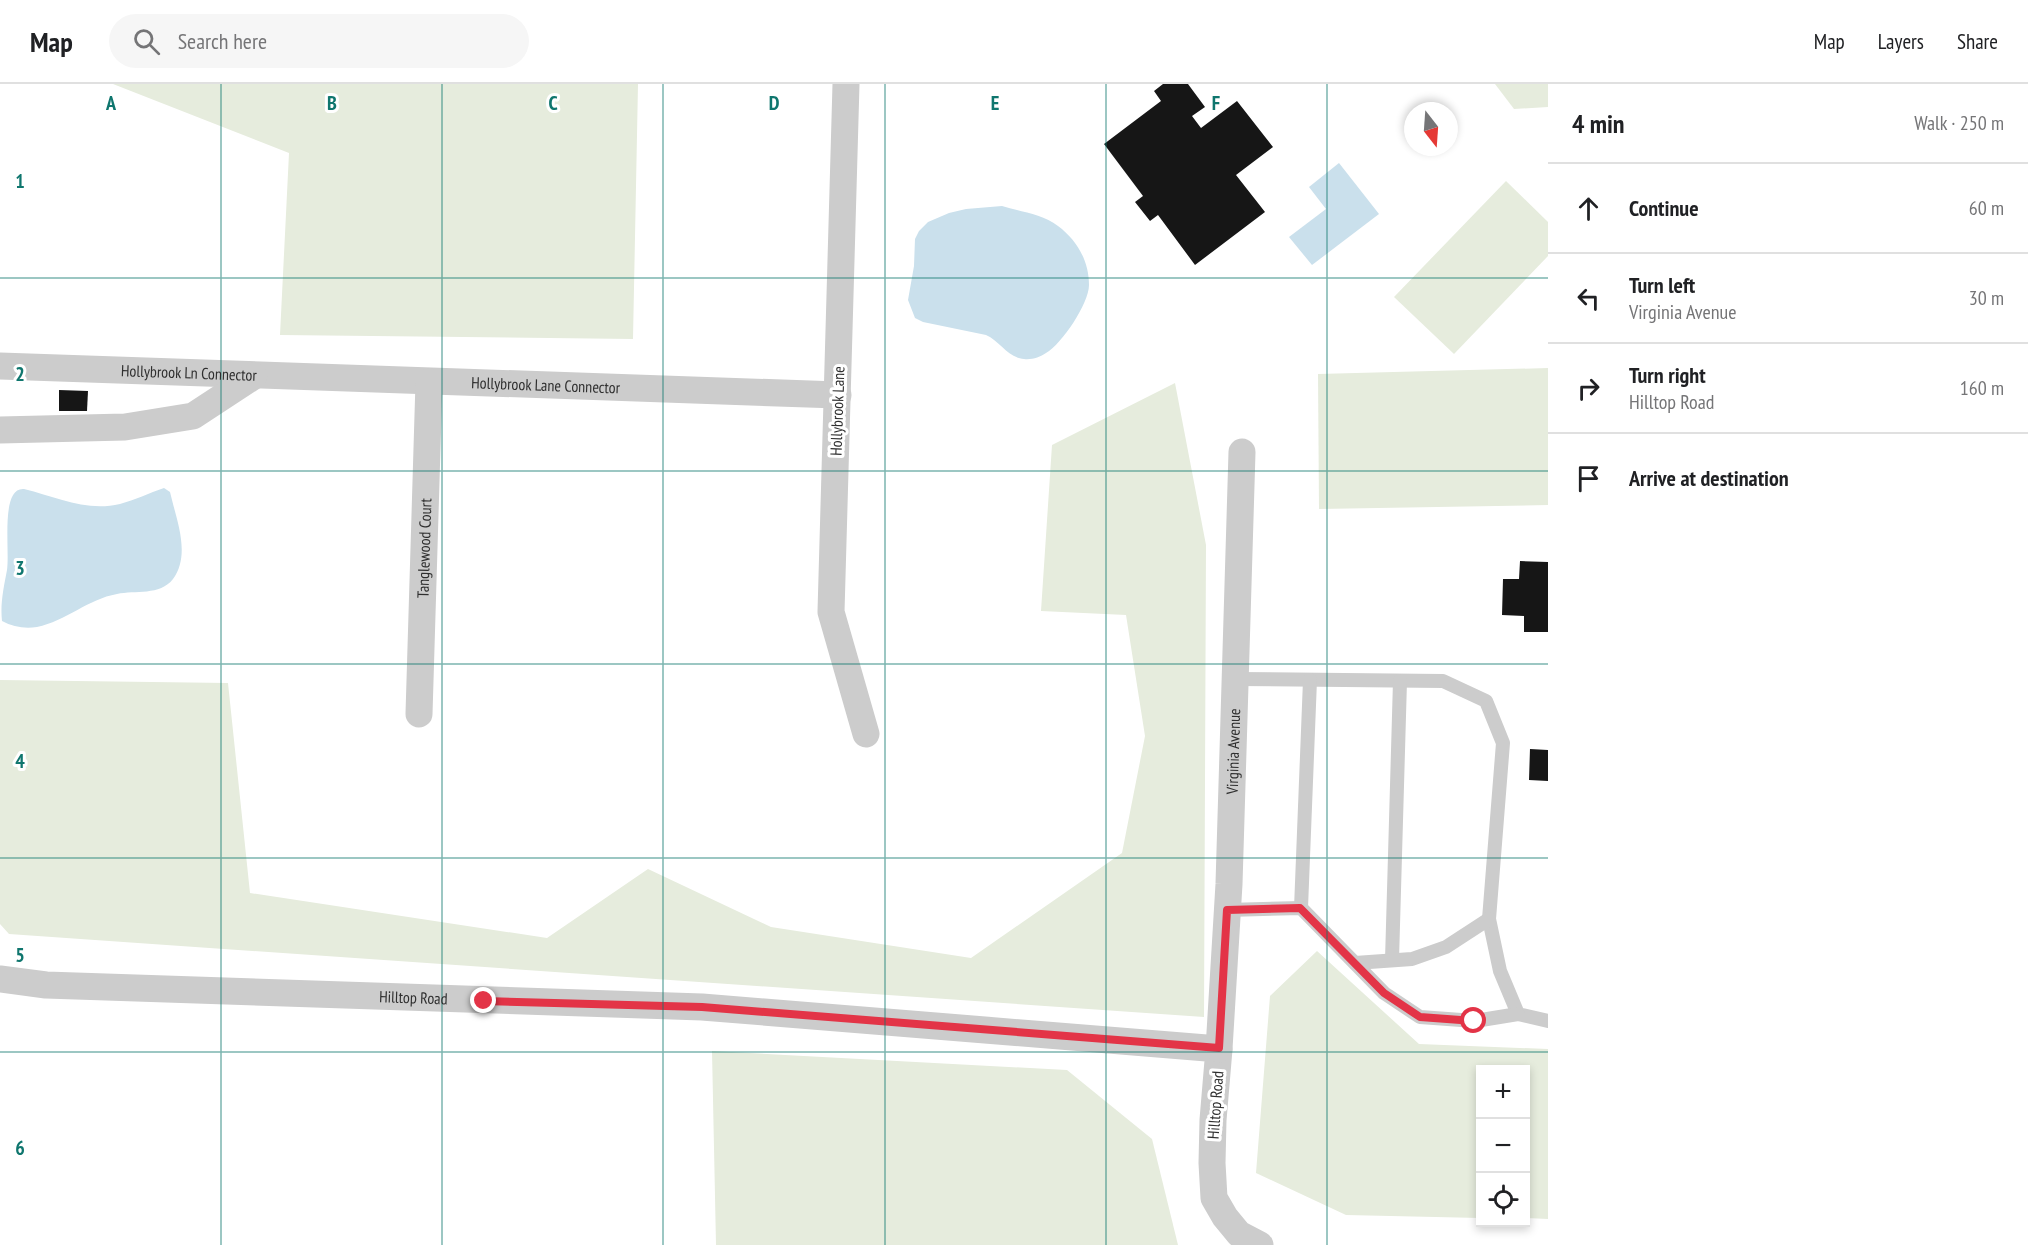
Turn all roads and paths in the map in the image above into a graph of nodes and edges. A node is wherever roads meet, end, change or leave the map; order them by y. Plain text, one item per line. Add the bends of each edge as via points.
1 (846, 84) edge
2 (0, 366) edge
3 (254, 376) junction
4 (429, 382) junction
5 (837, 395) junction
6 (0, 430) edge
7 (1242, 452) dead end
8 (1235, 679) junction
9 (1310, 680) junction
10 (1400, 681) junction
11 (419, 714) dead end
12 (866, 734) dead end
13 (1300, 908) junction
14 (1227, 910) junction
15 (1489, 919) junction
16 (1392, 960) junction
17 (1355, 963) junction
18 (0, 979) edge
19 (1518, 1014) junction
20 (1548, 1021) edge
21 (1219, 1048) junction
22 (1260, 1245) edge

1 - 5 street, Hollybrook Lane
2 - 3 street, Hollybrook Ln Connector
3 - 4 street, Hollybrook Lane Connector
3 - 6 street, Hollybrook Ln Connector via 193,416 125,427
4 - 5 street, Hollybrook Lane Connector
4 - 11 street, Tanglewood Court
5 - 12 street, Hollybrook Lane via 831,612
7 - 8 street, Virginia Avenue
8 - 9 lane
8 - 14 street, Virginia Avenue
9 - 10 lane
9 - 13 lane
10 - 15 lane via 1443,681 1486,701 1503,743
10 - 16 lane
13 - 14 lane
13 - 17 lane
14 - 21 street, Virginia Avenue
15 - 16 lane via 1446,947 1412,959
15 - 19 lane via 1500,971
16 - 17 lane
17 - 19 lane via 1384,993 1420,1017 1474,1021
18 - 21 street, Hilltop Road via 46,985 702,1007
19 - 20 lane
21 - 22 street, Hilltop Road via 1213,1120 1214,1198 1239,1234

